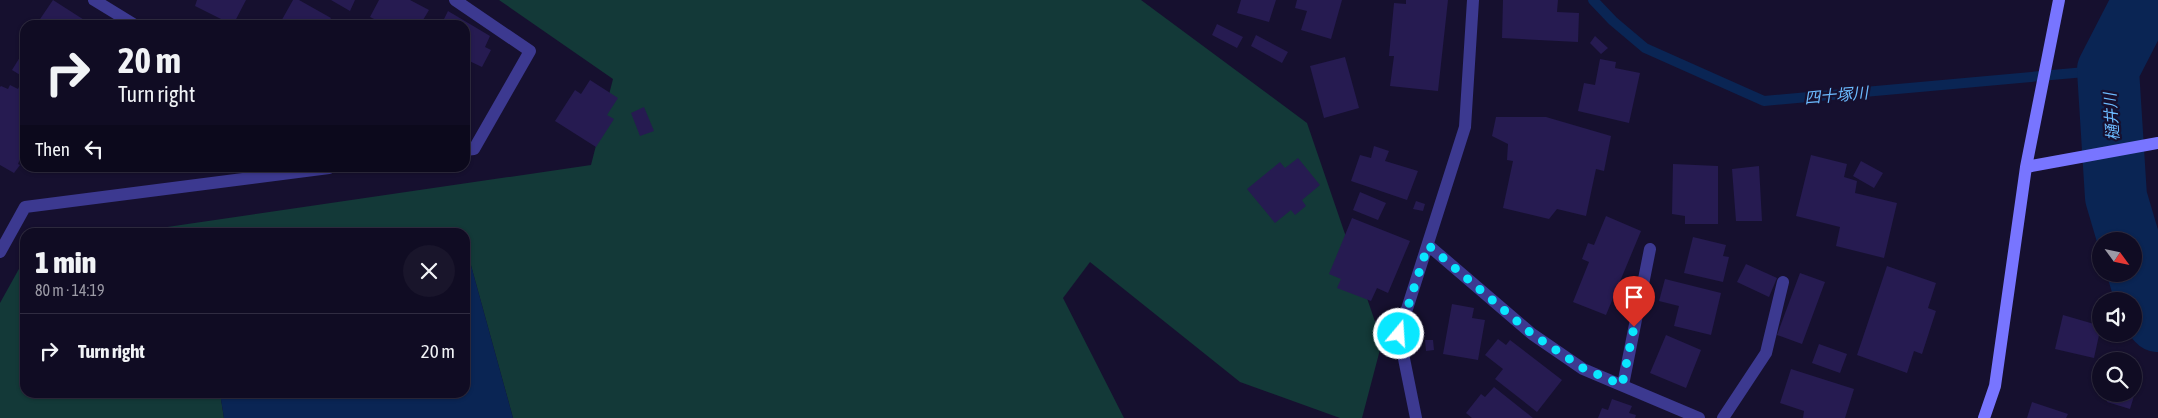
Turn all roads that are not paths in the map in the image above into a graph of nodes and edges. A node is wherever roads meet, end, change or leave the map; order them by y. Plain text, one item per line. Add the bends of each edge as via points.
1 (94, 0) edge
2 (455, 0) edge
3 (1473, 0) edge
4 (2059, 0) edge
5 (127, 20) edge
6 (2152, 144) edge
7 (470, 149) edge
8 (2026, 167) junction
9 (298, 172) edge
10 (1428, 245) junction
11 (1650, 249) dead end
12 (0, 252) edge
13 (1783, 282) dead end
14 (1622, 385) junction
15 (1416, 418) edge
16 (1699, 418) edge
17 (1723, 418) edge
18 (1984, 418) edge

1 - 5 street
2 - 7 street via 530,50 474,149
3 - 10 street via 1465,126
4 - 8 street
6 - 8 street
8 - 18 street via 1995,386
9 - 12 street via 26,207
10 - 14 street via 1532,334 1583,368
10 - 15 street via 1399,334
11 - 14 street
13 - 17 street via 1766,353
14 - 16 street

